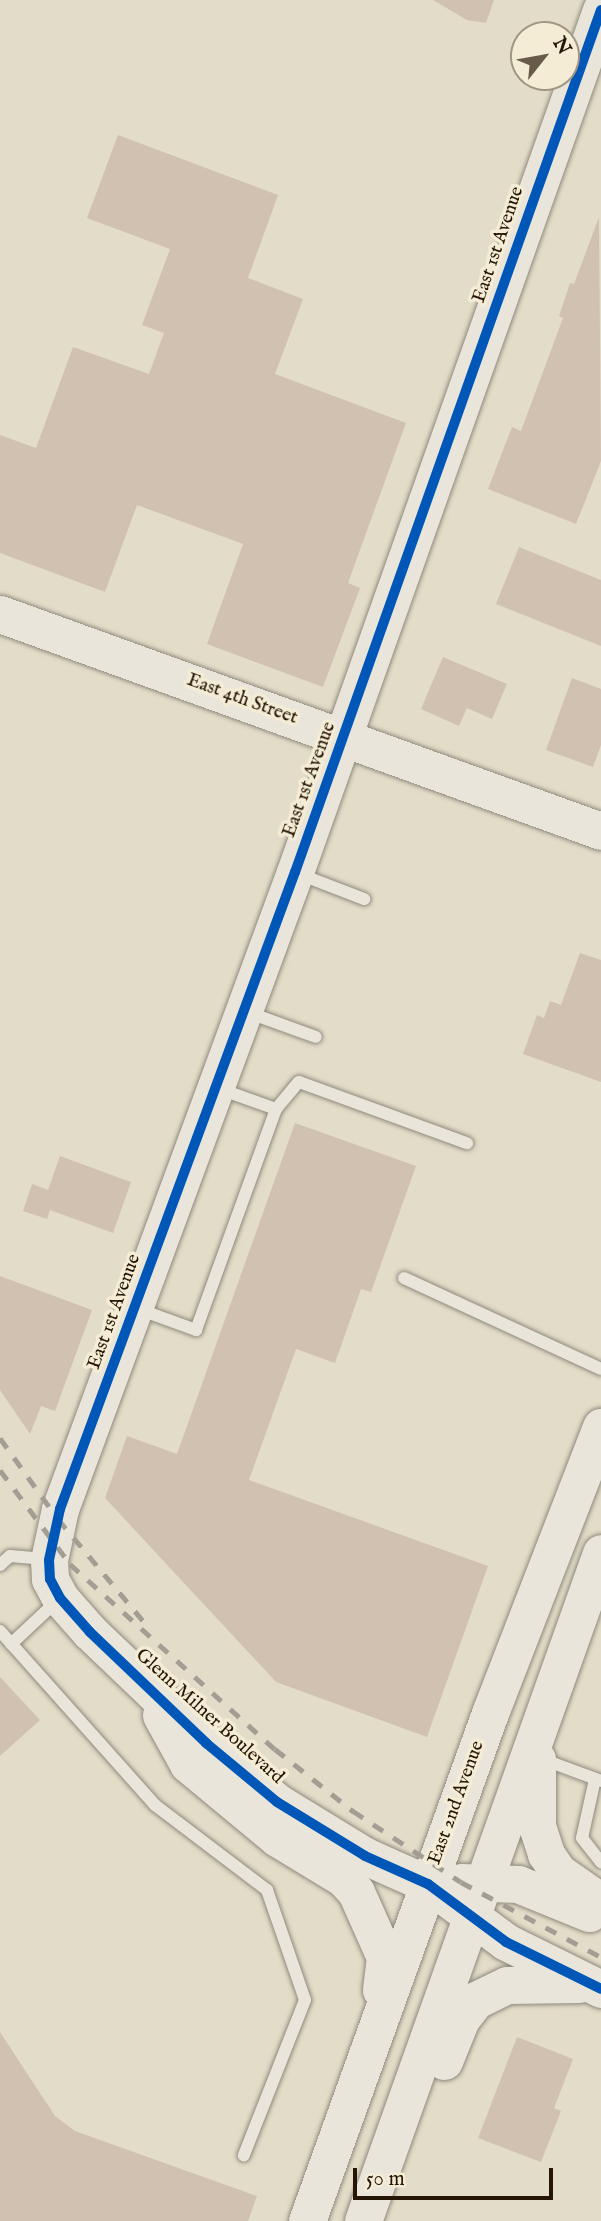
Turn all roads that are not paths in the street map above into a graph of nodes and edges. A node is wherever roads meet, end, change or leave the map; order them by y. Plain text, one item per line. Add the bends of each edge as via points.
1 (601, 10) edge
2 (0, 614) edge
3 (344, 736) junction
4 (601, 831) edge
5 (295, 872) junction
6 (364, 899) dead end
7 (245, 1011) junction
8 (316, 1037) dead end
9 (217, 1087) junction
10 (276, 1109) junction
11 (467, 1143) dead end
12 (404, 1278) dead end
13 (135, 1308) junction
14 (601, 1369) edge
15 (601, 1427) edge
16 (601, 1553) edge
17 (49, 1560) junction
18 (0, 1565) edge
19 (61, 1598) junction
20 (0, 1631) edge
21 (11, 1644) junction
22 (149, 1688) junction
23 (537, 1744) junction
24 (598, 1780) edge
25 (601, 1862) edge
26 (428, 1884) junction
27 (477, 1898) junction
28 (601, 1902) edge
29 (601, 1917) edge
30 (596, 1987) edge
31 (379, 2015) junction
32 (390, 2146) junction
33 (244, 2155) dead end
34 (307, 2221) edge
35 (363, 2221) edge

1 - 3 street, East 1st Avenue
2 - 3 street, East 4th Street
3 - 4 street, East 4th Street
3 - 5 street, East 1st Avenue
5 - 6 lane
5 - 7 street, East 1st Avenue
7 - 8 lane
7 - 9 street, East 1st Avenue
9 - 10 lane
9 - 13 street, East 1st Avenue
10 - 11 lane via 299,1082
10 - 13 lane via 195,1330
12 - 14 lane
13 - 17 street, East 1st Avenue via 60,1510
15 - 26 street, East 2nd Avenue
16 - 23 street
17 - 18 lane via 10,1556
17 - 19 street, Glenn Milner Boulevard via 50,1579
19 - 21 lane
19 - 22 street, Glenn Milner Boulevard
20 - 21 lane
21 - 33 lane via 155,1805 267,1890 305,2000
22 - 26 street, Glenn Milner Boulevard via 277,1802 355,1851
22 - 31 street via 188,1764 277,1838 343,1878 356,1892 385,1957
23 - 24 lane
23 - 27 street
23 - 28 street via 537,1826 546,1854 558,1872
24 - 25 lane via 582,1838
26 - 27 street, Glenn Milner Boulevard
26 - 31 street, East 2nd Avenue
27 - 29 street, Glenn Milner Boulevard via 517,1884
27 - 30 street via 506,1942
27 - 32 street
30 - 32 street via 527,1982 507,1985 476,2000 461,2019 419,2122
31 - 34 street, East 2nd Avenue
32 - 35 street

